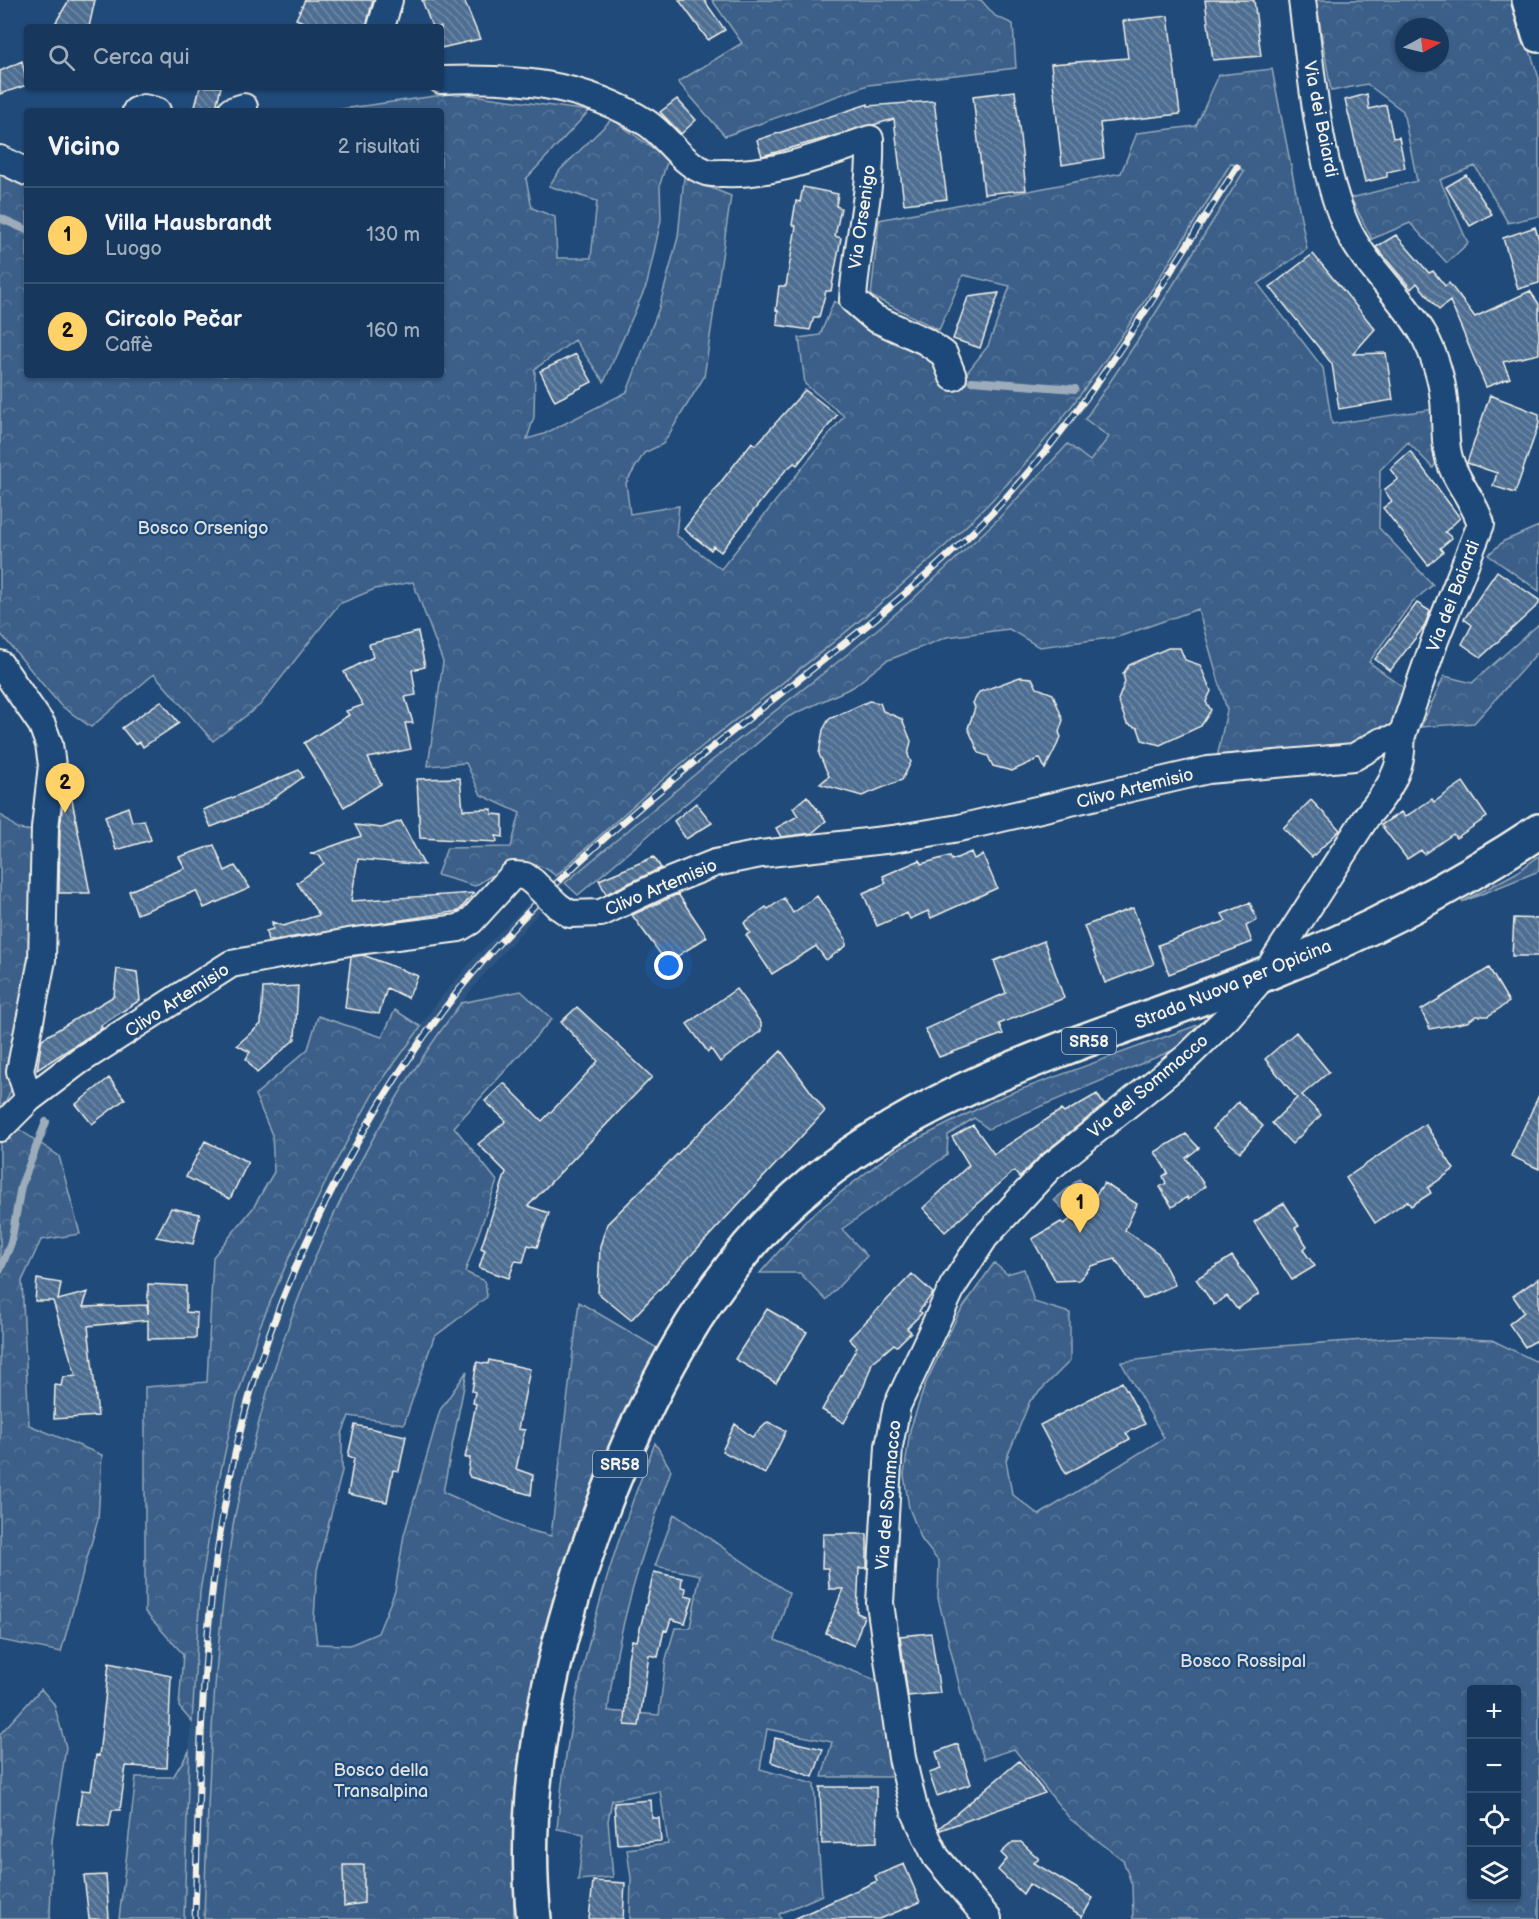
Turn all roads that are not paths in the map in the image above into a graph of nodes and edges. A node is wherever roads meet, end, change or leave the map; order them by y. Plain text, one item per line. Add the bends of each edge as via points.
1 (389, 0) edge
2 (1302, 0) edge
3 (1529, 0) edge
4 (382, 24) edge
5 (1539, 35) edge
6 (444, 80) edge
7 (0, 159) edge
8 (24, 171) edge
9 (953, 377) dead end
10 (0, 664) edge
11 (1401, 738) junction
12 (1539, 831) edge
13 (1266, 974) junction
14 (29, 1099) junction
15 (0, 1128) edge
16 (537, 1916) edge
17 (988, 1919) edge

1 - 4 street
2 - 11 street, Via dei Baiardi via 1317,113 1347,227 1367,261 1424,335 1444,397 1448,456 1477,508 1481,524
3 - 5 main road
6 - 9 street, Via Orsenigo via 520,80 608,102 649,124 680,156 707,172 743,174 786,168 870,139 871,167 853,300 874,318 925,340 944,354
7 - 8 street
10 - 14 street via 42,725 52,765 45,828 42,960 20,1071
11 - 13 street, Via dei Baiardi via 1402,751 1383,797
11 - 14 street, Clivo Artemisio, bridge via 1382,741 1354,757 1208,770 959,828 737,858 688,873 601,913 586,916 570,914 525,876 513,875 471,921 447,931 350,942 231,964 79,1061
12 - 13 main road, Strada Nuova per Opicina / SR58 via 1476,873 1344,940
13 - 16 main road, Strada Nuova per Opicina / SR58 via 1035,1061 914,1113 809,1185 735,1265 685,1336 653,1392 617,1469 584,1558 557,1649 541,1741 531,1848
13 - 17 street, Via del Sommacco via 1187,1058 1049,1168 1012,1205 953,1286 897,1406 889,1446 880,1603 902,1758 915,1812 936,1857
14 - 15 street, Clivo Artemisio

